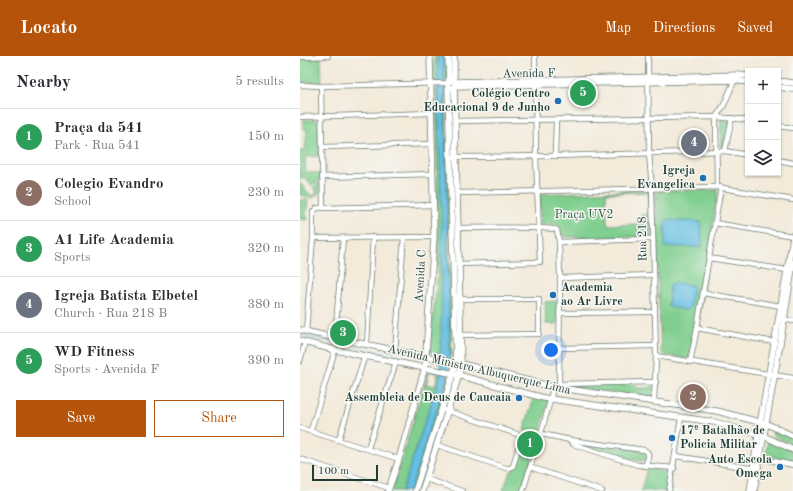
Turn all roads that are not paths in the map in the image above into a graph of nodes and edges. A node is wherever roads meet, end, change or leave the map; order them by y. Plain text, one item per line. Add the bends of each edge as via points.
1 (328, 56) edge
2 (430, 56) edge
3 (448, 56) edge
4 (454, 56) edge
5 (535, 56) edge
6 (648, 56) edge
7 (300, 57) edge
8 (738, 75) junction
9 (745, 76) edge
10 (649, 79) junction
11 (734, 80) junction
12 (536, 82) junction
13 (745, 82) edge
14 (781, 82) edge
15 (433, 84) junction
16 (451, 84) junction
17 (793, 84) edge
18 (300, 85) edge
19 (321, 86) junction
20 (781, 87) edge
21 (793, 89) edge
22 (432, 113) junction
23 (321, 116) junction
24 (300, 117) edge
25 (716, 117) junction
26 (650, 118) junction
27 (732, 118) junction
28 (536, 120) junction
29 (556, 120) junction
30 (745, 120) edge
31 (455, 121) junction
32 (781, 126) edge
33 (793, 128) edge
34 (432, 144) junction
35 (322, 148) junction
36 (716, 151) junction
37 (725, 151) junction
38 (649, 153) junction
39 (745, 154) edge
40 (536, 156) junction
41 (555, 156) junction
42 (453, 158) junction
43 (781, 161) edge
44 (793, 163) edge
45 (433, 174) junction
46 (322, 177) junction
47 (719, 187) junction
48 (652, 189) junction
49 (538, 191) junction
50 (457, 193) junction
51 (793, 200) edge
52 (434, 205) junction
53 (323, 208) junction
54 (715, 223) junction
55 (458, 228) junction
56 (538, 228) junction
57 (793, 236) edge
58 (373, 237) junction
59 (404, 237) junction
60 (434, 237) junction
61 (313, 238) junction
62 (343, 238) junction
63 (653, 239) junction
64 (559, 242) junction
65 (709, 258) junction
66 (793, 262) edge
67 (456, 264) junction
68 (787, 270) junction
69 (653, 276) junction
70 (560, 278) junction
71 (703, 293) junction
72 (457, 299) junction
73 (781, 306) junction
74 (655, 312) junction
75 (559, 313) junction
76 (784, 319) junction
77 (793, 321) edge
78 (780, 327) junction
79 (697, 328) junction
80 (303, 331) edge
81 (457, 335) junction
82 (335, 338) junction
83 (348, 341) junction
84 (303, 342) edge
85 (774, 342) junction
86 (367, 344) junction
87 (655, 346) junction
88 (559, 348) junction
89 (335, 350) junction
90 (345, 351) junction
91 (395, 351) junction
92 (365, 355) junction
93 (656, 356) junction
94 (425, 357) junction
95 (300, 361) edge
96 (396, 362) junction
97 (690, 362) junction
98 (458, 364) junction
99 (425, 367) junction
100 (454, 374) junction
101 (772, 375) junction
102 (793, 378) edge
103 (656, 382) junction
104 (557, 386) junction
105 (768, 396) junction
106 (551, 399) junction
107 (654, 402) junction
108 (444, 410) junction
109 (682, 418) junction
110 (760, 423) junction
111 (767, 424) junction
112 (300, 428) edge
113 (311, 430) junction
114 (542, 434) junction
115 (758, 435) junction
116 (764, 436) junction
117 (793, 436) edge
118 (339, 439) junction
119 (570, 440) junction
120 (437, 445) junction
121 (368, 448) junction
122 (793, 450) edge
123 (676, 456) junction
124 (759, 458) junction
125 (300, 459) edge
126 (400, 459) junction
127 (425, 460) junction
128 (432, 461) junction
129 (793, 465) edge
130 (645, 466) junction
131 (530, 467) junction
132 (674, 468) junction
133 (756, 469) junction
134 (426, 479) junction
135 (389, 490) edge
136 (415, 491) edge
137 (422, 491) edge
138 (462, 491) edge
139 (523, 491) edge
140 (602, 491) edge
141 (669, 491) edge
142 (750, 491) edge
143 (754, 491) edge

1 - 7 street
2 - 15 street, Avenida C
3 - 16 street
4 - 16 street
5 - 12 street
6 - 10 street, Rua 218
8 - 9 street, Avenida F
8 - 10 street, Avenida F
8 - 11 street
10 - 11 street, Avenida F
10 - 12 street, Avenida F
10 - 26 street, Rua 218
11 - 13 street, Avenida F
11 - 25 street
12 - 16 street, Avenida F
12 - 28 street
14 - 17 street
15 - 16 street
15 - 19 street
15 - 22 street, Avenida C
16 - 31 street
16 - 42 street
18 - 19 street
19 - 23 street
20 - 21 street
22 - 23 street
22 - 34 street, Avenida C
23 - 24 street
23 - 35 street
25 - 26 street
25 - 27 street
25 - 36 street
26 - 29 street
26 - 38 street, Rua 218
27 - 30 street
27 - 37 street
28 - 29 street
28 - 31 street
28 - 40 street
29 - 41 street
31 - 42 street
32 - 33 street
34 - 35 street
34 - 45 street, Avenida C
35 - 46 street
36 - 37 street
36 - 38 street
36 - 47 street
37 - 39 street
38 - 41 street
38 - 48 street, Rua 218
40 - 41 street
40 - 42 street
40 - 49 street
42 - 50 street
42 - 67 street
43 - 44 street
45 - 46 street
45 - 52 street, Avenida C
46 - 53 street
47 - 48 street
47 - 51 street
47 - 54 street
48 - 49 street
48 - 63 street, Rua 218
49 - 50 street
49 - 56 street
50 - 55 street
52 - 53 street
52 - 60 street, Avenida C
53 - 61 street via 317,208 314,212
54 - 57 street
54 - 65 street
55 - 56 street
55 - 67 street
56 - 64 street via 555,229
56 - 67 street via 540,262
57 - 68 street
58 - 59 street
58 - 62 street
58 - 86 street
59 - 60 street
59 - 91 street
60 - 94 street, Avenida C
61 - 62 street
61 - 80 street
62 - 82 street
63 - 64 street
63 - 69 street, Rua 218
64 - 70 street
65 - 68 street
65 - 71 street
66 - 76 street
67 - 72 street
68 - 73 street
69 - 70 street
69 - 74 street, Rua 218
70 - 75 street
71 - 73 street
71 - 79 street
72 - 81 street
72 - 81 street via 539,299 539,334
73 - 78 street
74 - 75 street
74 - 87 street, Rua 218
75 - 88 street
76 - 77 street
76 - 78 street
78 - 85 street
78 - 101 street
79 - 85 street
79 - 97 street
80 - 82 street, Avenida Ministro Albuquerque Lima
81 - 98 street
82 - 83 street, Avenida Ministro Albuquerque Lima
83 - 86 street, Avenida Ministro Albuquerque Lima
83 - 90 street
84 - 89 street, Avenida Ministro Albuquerque Lima
84 - 95 street
85 - 101 street
86 - 91 street, Avenida Ministro Albuquerque Lima
87 - 88 street
87 - 93 street, Rua 218
88 - 104 street
89 - 90 street, Avenida Ministro Albuquerque Lima
89 - 113 street
90 - 92 street, Avenida Ministro Albuquerque Lima
91 - 94 street, Avenida Ministro Albuquerque Lima
92 - 96 street, Avenida Ministro Albuquerque Lima
92 - 118 street
93 - 97 street
93 - 103 street, Rua 218
94 - 98 street, Avenida Ministro Albuquerque Lima
94 - 99 street, Avenida C
96 - 99 street, Avenida Ministro Albuquerque Lima
96 - 121 street
97 - 101 street
98 - 100 street
98 - 104 street, Avenida Ministro Albuquerque Lima
99 - 100 street, Avenida Ministro Albuquerque Lima
99 - 126 street, Avenida C
100 - 106 street, Avenida Ministro Albuquerque Lima
100 - 108 street
101 - 102 street
101 - 105 street
103 - 104 street
103 - 107 street, Rua 218
104 - 106 street
104 - 107 street, Avenida Ministro Albuquerque Lima
105 - 110 street
105 - 111 street
106 - 109 street, Avenida Ministro Albuquerque Lima
106 - 114 street
107 - 110 street, Avenida Ministro Albuquerque Lima via 717,411
108 - 120 street
108 - 120 street via 520,436 513,466 510,468
108 - 127 street
109 - 115 street, Avenida Ministro Albuquerque Lima via 714,422
109 - 123 street
110 - 111 street, Avenida Ministro Albuquerque Lima
110 - 115 street
111 - 116 street
111 - 117 street, Avenida Ministro Albuquerque Lima
112 - 113 street
113 - 118 street
114 - 119 street
114 - 131 street
115 - 116 street, Avenida Ministro Albuquerque Lima
115 - 133 street
116 - 122 street, Avenida Ministro Albuquerque Lima
116 - 124 street
118 - 121 street
119 - 130 street via 573,444
119 - 130 street via 644,450 649,455
120 - 128 street
121 - 126 street
123 - 132 street
123 - 133 street
124 - 129 street
124 - 133 street
125 - 135 street
126 - 135 street, Avenida C
127 - 128 street
127 - 136 street
128 - 134 street
130 - 132 street
131 - 139 street
131 - 140 street
132 - 141 street
133 - 142 street
133 - 143 street
134 - 137 street
134 - 138 street

